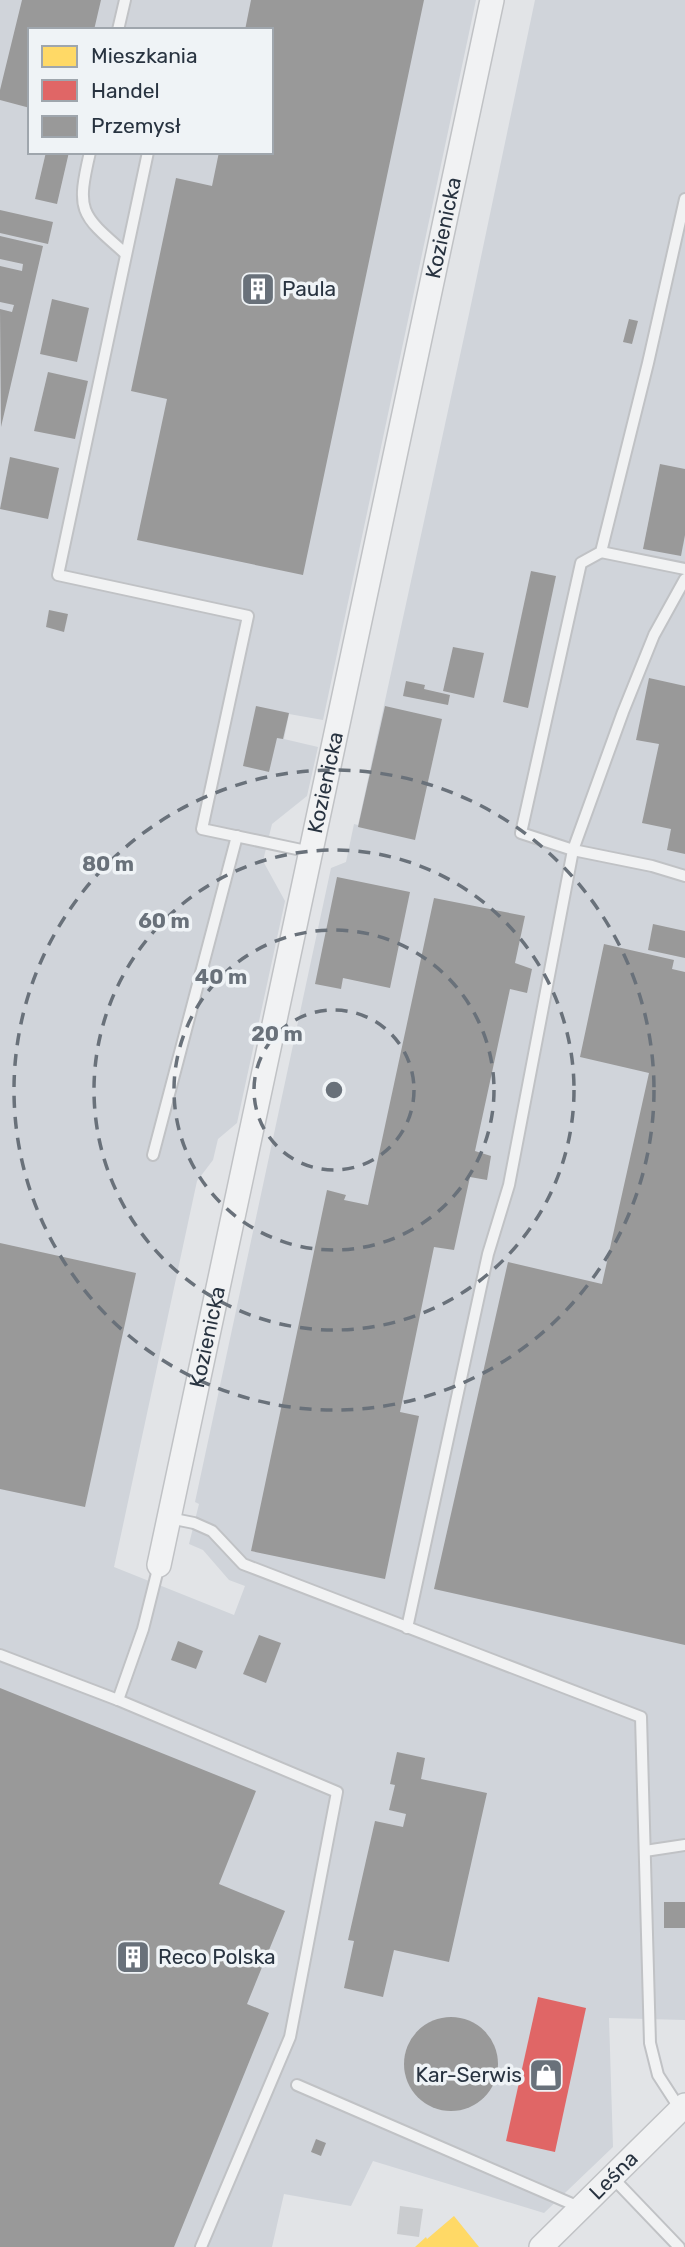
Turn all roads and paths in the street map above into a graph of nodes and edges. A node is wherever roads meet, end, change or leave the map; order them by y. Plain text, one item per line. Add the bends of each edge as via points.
1 (125, 0) edge
2 (492, 0) edge
3 (118, 28) edge
4 (90, 154) edge
5 (148, 154) edge
6 (685, 199) edge
7 (126, 254) junction
8 (601, 552) junction
9 (685, 569) edge
10 (685, 579) edge
11 (237, 836) junction
12 (573, 850) junction
13 (311, 852) junction
14 (685, 876) edge
15 (153, 1155) dead end
16 (169, 1518) junction
17 (159, 1565) joint
18 (407, 1628) junction
19 (0, 1655) edge
20 (118, 1700) junction
21 (685, 1845) edge
22 (645, 1851) junction
23 (297, 2085) dead end
24 (682, 2107) edge
25 (611, 2176) junction
26 (579, 2207) junction
27 (201, 2247) edge
28 (541, 2247) edge
29 (678, 2247) edge

1 - 3 lane
2 - 13 street, Kozienicka
4 - 7 lane via 82,186 85,210 98,230
5 - 7 lane
6 - 8 lane
7 - 11 lane via 58,575 248,616 202,829
8 - 9 lane
8 - 12 lane via 581,564 521,833
10 - 12 lane via 654,635
11 - 13 lane
11 - 15 lane
12 - 14 lane
12 - 18 lane via 509,1185 488,1254
13 - 16 street, Kozienicka
16 - 17 street, Kozienicka
16 - 18 lane via 212,1531 243,1564
17 - 20 lane
18 - 22 lane via 641,1717
19 - 20 lane
20 - 27 lane via 337,1792 289,2038
21 - 22 lane
22 - 24 lane via 650,2043 658,2075
23 - 26 lane
24 - 25 street, Leśna
25 - 26 street, Leśna
25 - 29 lane
26 - 28 street, Leśna

